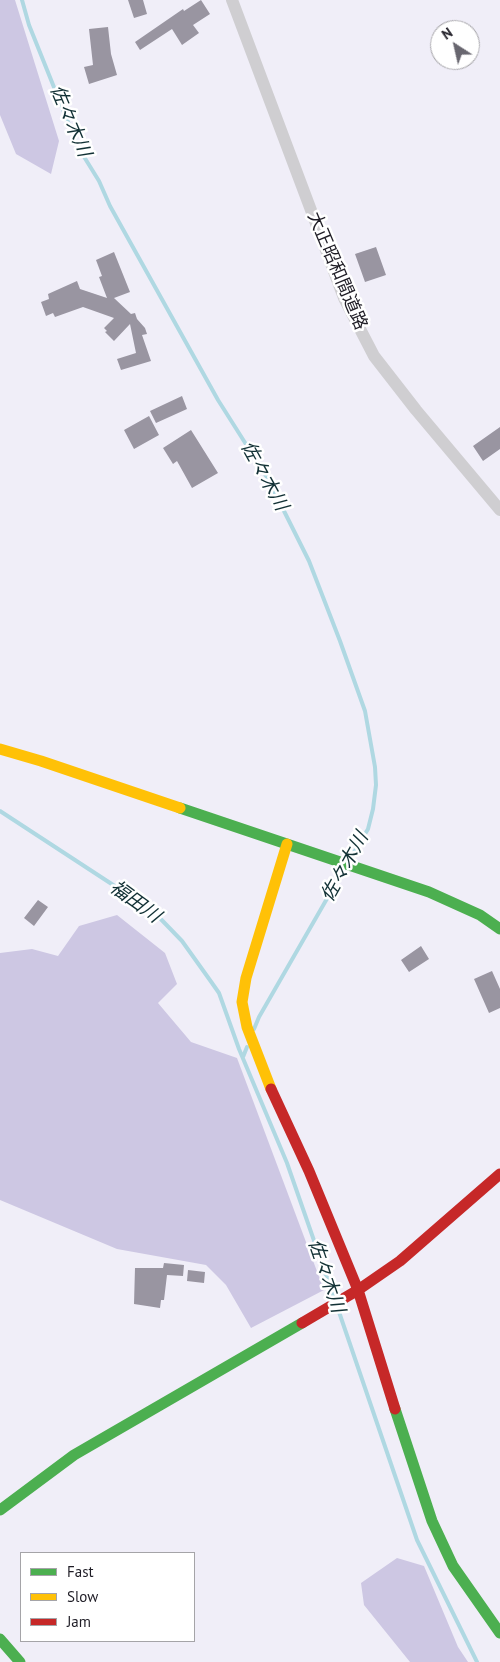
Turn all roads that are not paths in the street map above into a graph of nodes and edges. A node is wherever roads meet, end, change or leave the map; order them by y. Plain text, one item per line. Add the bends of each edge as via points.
1 (232, 0) edge
2 (500, 510) edge
3 (0, 749) edge
4 (287, 844) junction
5 (500, 929) edge
6 (500, 1174) edge
7 (354, 1292) junction
8 (0, 1510) edge
9 (500, 1633) edge
10 (0, 1639) edge
11 (20, 1662) edge

1 - 2 street, 大正昭和間道路 via 344,298 374,356
3 - 4 street
4 - 5 street via 429,892 480,915
4 - 7 street via 246,978 242,1002 253,1046 309,1171
6 - 7 street via 400,1261
7 - 8 street via 74,1455
7 - 9 street via 432,1521 454,1566
10 - 11 street

